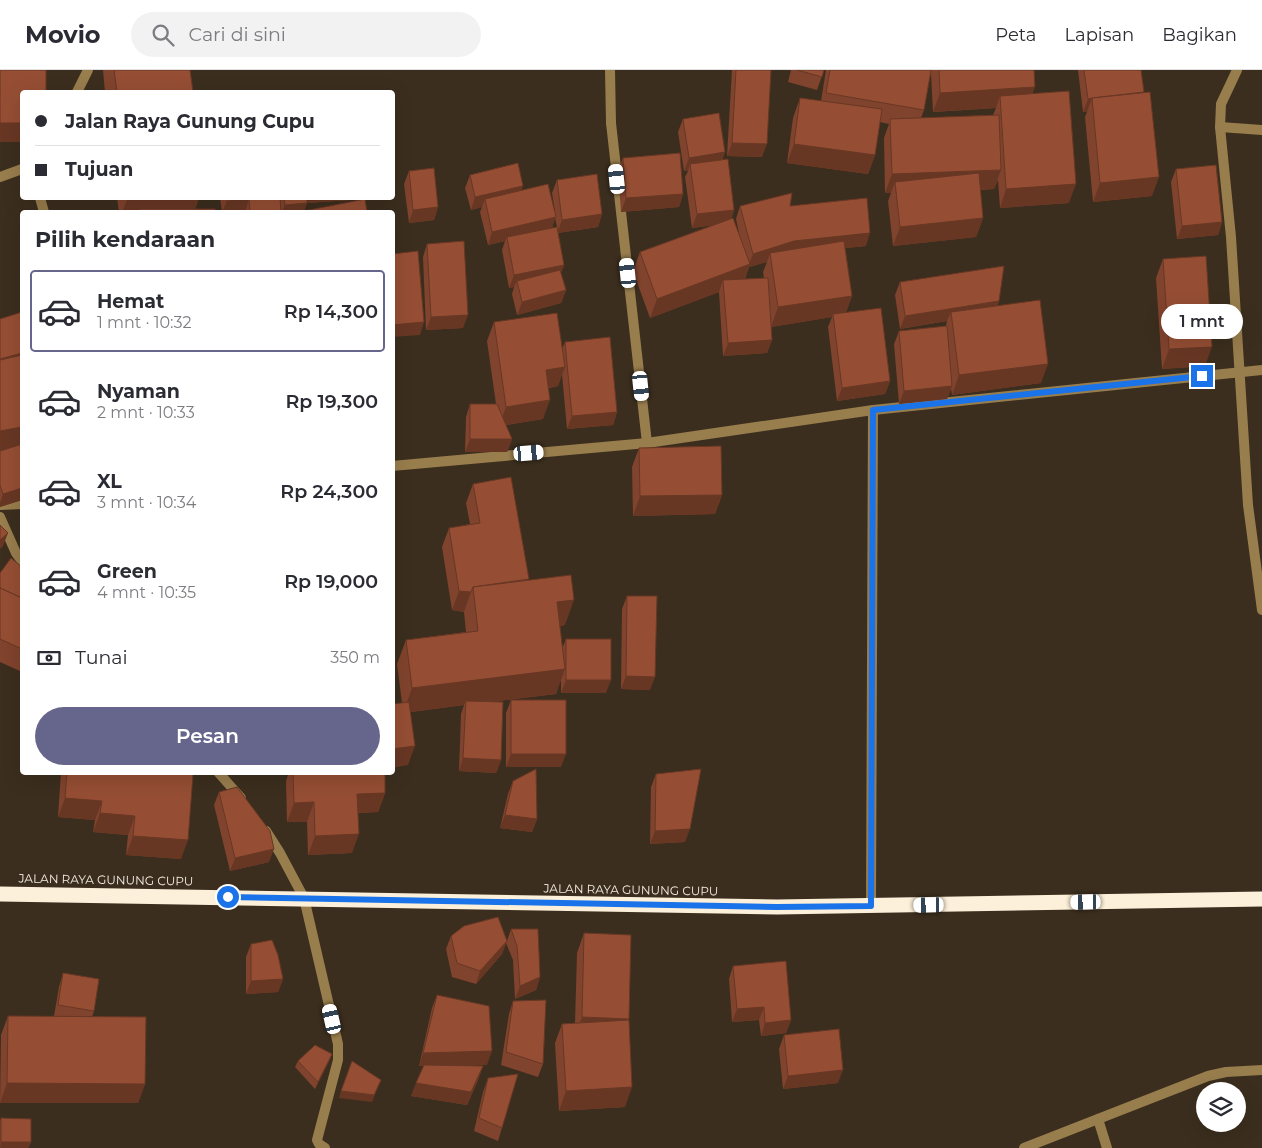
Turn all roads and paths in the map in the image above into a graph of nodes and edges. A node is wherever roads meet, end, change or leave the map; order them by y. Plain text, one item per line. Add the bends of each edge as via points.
1 (88, 70) edge
2 (610, 70) edge
3 (1237, 70) edge
4 (78, 90) edge
5 (1220, 127) junction
6 (1262, 130) edge
7 (20, 170) edge
8 (0, 177) edge
9 (1262, 370) edge
10 (1240, 372) junction
11 (873, 410) junction
12 (647, 443) junction
13 (395, 466) edge
14 (20, 504) edge
15 (0, 505) edge
16 (0, 517) edge
17 (20, 559) edge
18 (1262, 610) edge
19 (221, 775) edge
20 (248, 806) edge
21 (259, 821) edge
22 (0, 894) edge
23 (304, 898) junction
24 (1262, 899) edge
25 (871, 906) junction
26 (1262, 1070) edge
27 (1098, 1119) junction
28 (325, 1148) edge
29 (1024, 1148) edge
30 (1107, 1148) edge

1 - 4 street
2 - 12 street via 611,123
3 - 5 street via 1221,104
5 - 6 street
5 - 10 street
7 - 8 street
9 - 10 street
10 - 11 street
10 - 18 street via 1248,504
11 - 12 street
11 - 25 street
12 - 13 street
14 - 15 street
16 - 17 street
19 - 20 street
21 - 23 street
22 - 23 highway, JALAN RAYA GUNUNG CUPU
23 - 25 highway, JALAN RAYA GUNUNG CUPU
23 - 28 street via 338,1051 317,1140
24 - 25 highway, JALAN RAYA GUNUNG CUPU
26 - 27 street via 1208,1076
27 - 29 street
27 - 30 street

